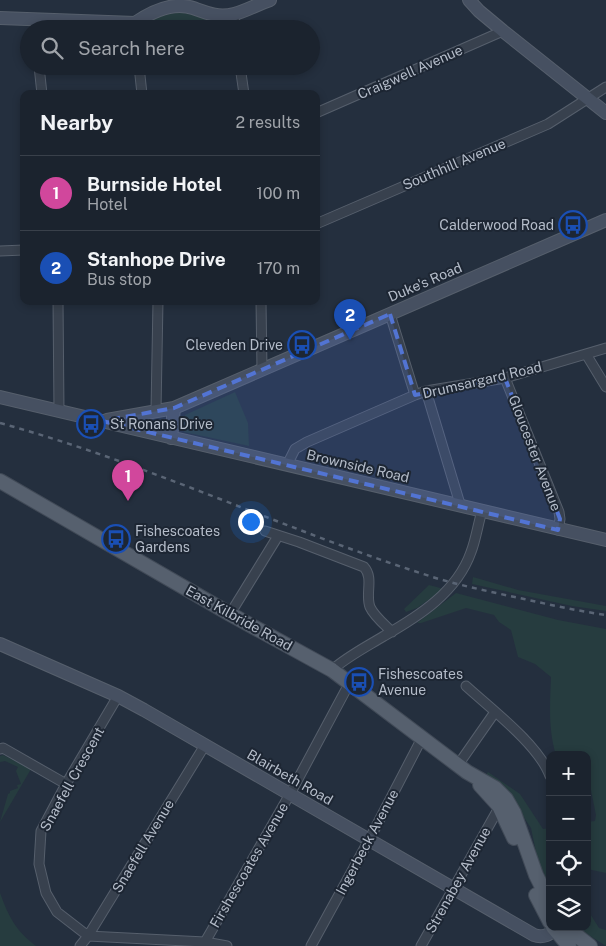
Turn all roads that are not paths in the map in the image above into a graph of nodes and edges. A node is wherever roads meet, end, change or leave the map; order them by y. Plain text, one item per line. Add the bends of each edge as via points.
1 (270, 0) edge
2 (469, 0) edge
3 (234, 14) junction
4 (0, 18) edge
5 (142, 20) edge
6 (228, 20) edge
7 (234, 20) edge
8 (20, 21) edge
9 (503, 31) junction
10 (40, 75) edge
11 (140, 75) edge
12 (241, 75) edge
13 (606, 87) edge
14 (42, 90) edge
15 (142, 90) edge
16 (243, 90) edge
17 (588, 98) junction
18 (320, 111) edge
19 (606, 114) edge
20 (606, 220) edge
21 (320, 222) edge
22 (0, 250) edge
23 (20, 250) edge
24 (58, 305) edge
25 (158, 305) edge
26 (261, 305) edge
27 (390, 314) junction
28 (606, 348) edge
29 (586, 354) junction
30 (262, 370) junction
31 (505, 378) junction
32 (606, 387) edge
33 (426, 391) junction
34 (415, 395) junction
35 (0, 398) edge
36 (174, 408) junction
37 (156, 410) junction
38 (58, 411) junction
39 (102, 421) junction
40 (171, 438) junction
41 (287, 465) junction
42 (0, 481) edge
43 (460, 504) junction
44 (482, 510) junction
45 (558, 530) junction
46 (265, 531) dead end
47 (278, 536) junction
48 (606, 540) edge
49 (230, 614) junction
50 (392, 632) junction
51 (0, 644) edge
52 (332, 670) junction
53 (350, 682) junction
54 (466, 686) dead end
55 (118, 696) junction
56 (495, 712) junction
57 (422, 738) junction
58 (205, 745) junction
59 (0, 749) edge
60 (463, 768) junction
61 (546, 770) edge
62 (66, 784) junction
63 (290, 794) junction
64 (496, 813) dead end
65 (369, 840) junction
66 (454, 889) junction
67 (546, 896) edge
68 (546, 910) edge
69 (551, 931) edge
70 (560, 931) edge
71 (564, 931) edge
72 (88, 936) junction
73 (534, 940) edge
74 (205, 942) junction
75 (80, 946) edge
76 (227, 946) edge
77 (311, 946) edge
78 (421, 946) edge
79 (569, 946) edge
80 (590, 946) edge

1 - 3 street
2 - 9 street
3 - 5 street via 209,15 174,6 148,14
3 - 6 street
3 - 7 street
4 - 8 street
9 - 17 street
9 - 18 street, Craigwell Avenue
10 - 14 street
11 - 15 street
12 - 16 street
13 - 17 street, Southhill Avenue
17 - 19 street
17 - 21 street, Southhill Avenue via 548,124
20 - 27 street, Duke's Road
22 - 23 street
24 - 38 street
25 - 37 street
26 - 30 street
27 - 30 street, Duke's Road
27 - 34 street
28 - 29 street, Drumsargard Road
29 - 31 street, Drumsargard Road
29 - 32 street
30 - 36 street, Duke's Road
31 - 33 street, Drumsargard Road
31 - 45 street, Gloucester Avenue via 559,512
33 - 34 street, Drumsargard Road
33 - 43 street
34 - 41 street, Drumsargard Road via 307,442 295,449
35 - 38 street, Duke's Road
36 - 37 street, Duke's Road
36 - 40 street
37 - 39 street, Duke's Road
38 - 39 street, Duke's Road
39 - 40 street, Brownside Road
40 - 41 street, Brownside Road
41 - 43 street, Brownside Road
42 - 49 main road, East Kilbride Road
43 - 44 street, Brownside Road
44 - 45 street, Brownside Road
44 - 50 street via 471,552 447,591 429,608
45 - 48 street, Brownside Road
46 - 47 street
47 - 49 street
47 - 50 street via 364,567 369,576 371,607
49 - 52 main road, East Kilbride Road
50 - 52 street
51 - 55 street, Blairbeth Road
52 - 53 main road, East Kilbride Road
53 - 57 main road, East Kilbride Road
53 - 63 street, Firshescoates Avenue
54 - 56 street
55 - 58 street, Blairbeth Road
55 - 62 street, Snaefell Crescent
56 - 60 street
56 - 61 street via 520,734
57 - 60 main road, East Kilbride Road
57 - 65 street, Ingerbeck Avenue
58 - 63 street, Blairbeth Road
58 - 72 street, Snaefell Avenue
59 - 62 street
60 - 67 main road, East Kilbride Road via 495,788 509,803
60 - 68 main road, East Kilbride Road via 505,815 536,894
62 - 72 street, Snaefell Crescent via 41,831 39,864 46,893 56,912
63 - 65 street, Blairbeth Road
63 - 74 street, Firshescoates Avenue
64 - 66 street, Strenabey Avenue
65 - 66 street, Blairbeth Road
65 - 77 street, Ingerbeck Avenue
66 - 73 street, Blairbeth Road
66 - 78 street, Strenabey Avenue
69 - 73 street, Blairbeth Road
70 - 79 main road, East Kilbride Road
71 - 80 main road, East Kilbride Road
72 - 74 street
72 - 75 street, Snaefell Avenue
74 - 76 street

